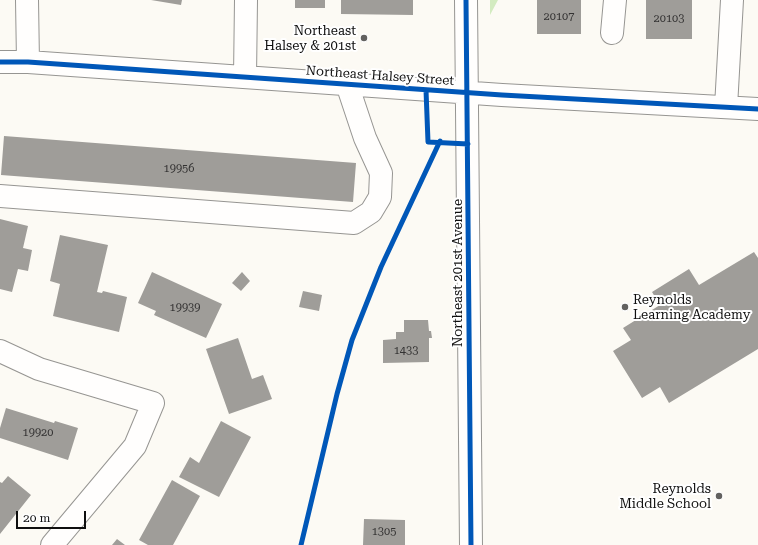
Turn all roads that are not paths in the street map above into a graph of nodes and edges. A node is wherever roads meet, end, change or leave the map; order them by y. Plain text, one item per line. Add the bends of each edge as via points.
1 (27, 0) edge
2 (246, 0) edge
3 (466, 0) edge
4 (615, 0) edge
5 (732, 0) edge
6 (612, 33) dead end
7 (0, 62) edge
8 (28, 62) junction
9 (245, 77) junction
10 (347, 84) junction
11 (467, 93) junction
12 (726, 107) junction
13 (758, 109) edge
14 (0, 196) edge
15 (0, 351) edge
16 (52, 545) edge
17 (471, 545) edge

1 - 8 street
2 - 9 street
3 - 11 street, Northeast 201st Avenue
4 - 6 street
5 - 12 street
7 - 8 street, Northeast Halsey Street
8 - 9 street, Northeast Halsey Street
9 - 10 street, Northeast Halsey Street
10 - 11 street, Northeast Halsey Street
10 - 14 street via 365,138 381,173 380,197 371,212 354,223
11 - 12 street, Northeast Halsey Street
11 - 17 street, Northeast 201st Avenue
12 - 13 street, Northeast Halsey Street
15 - 16 street via 39,368 153,403 135,446

